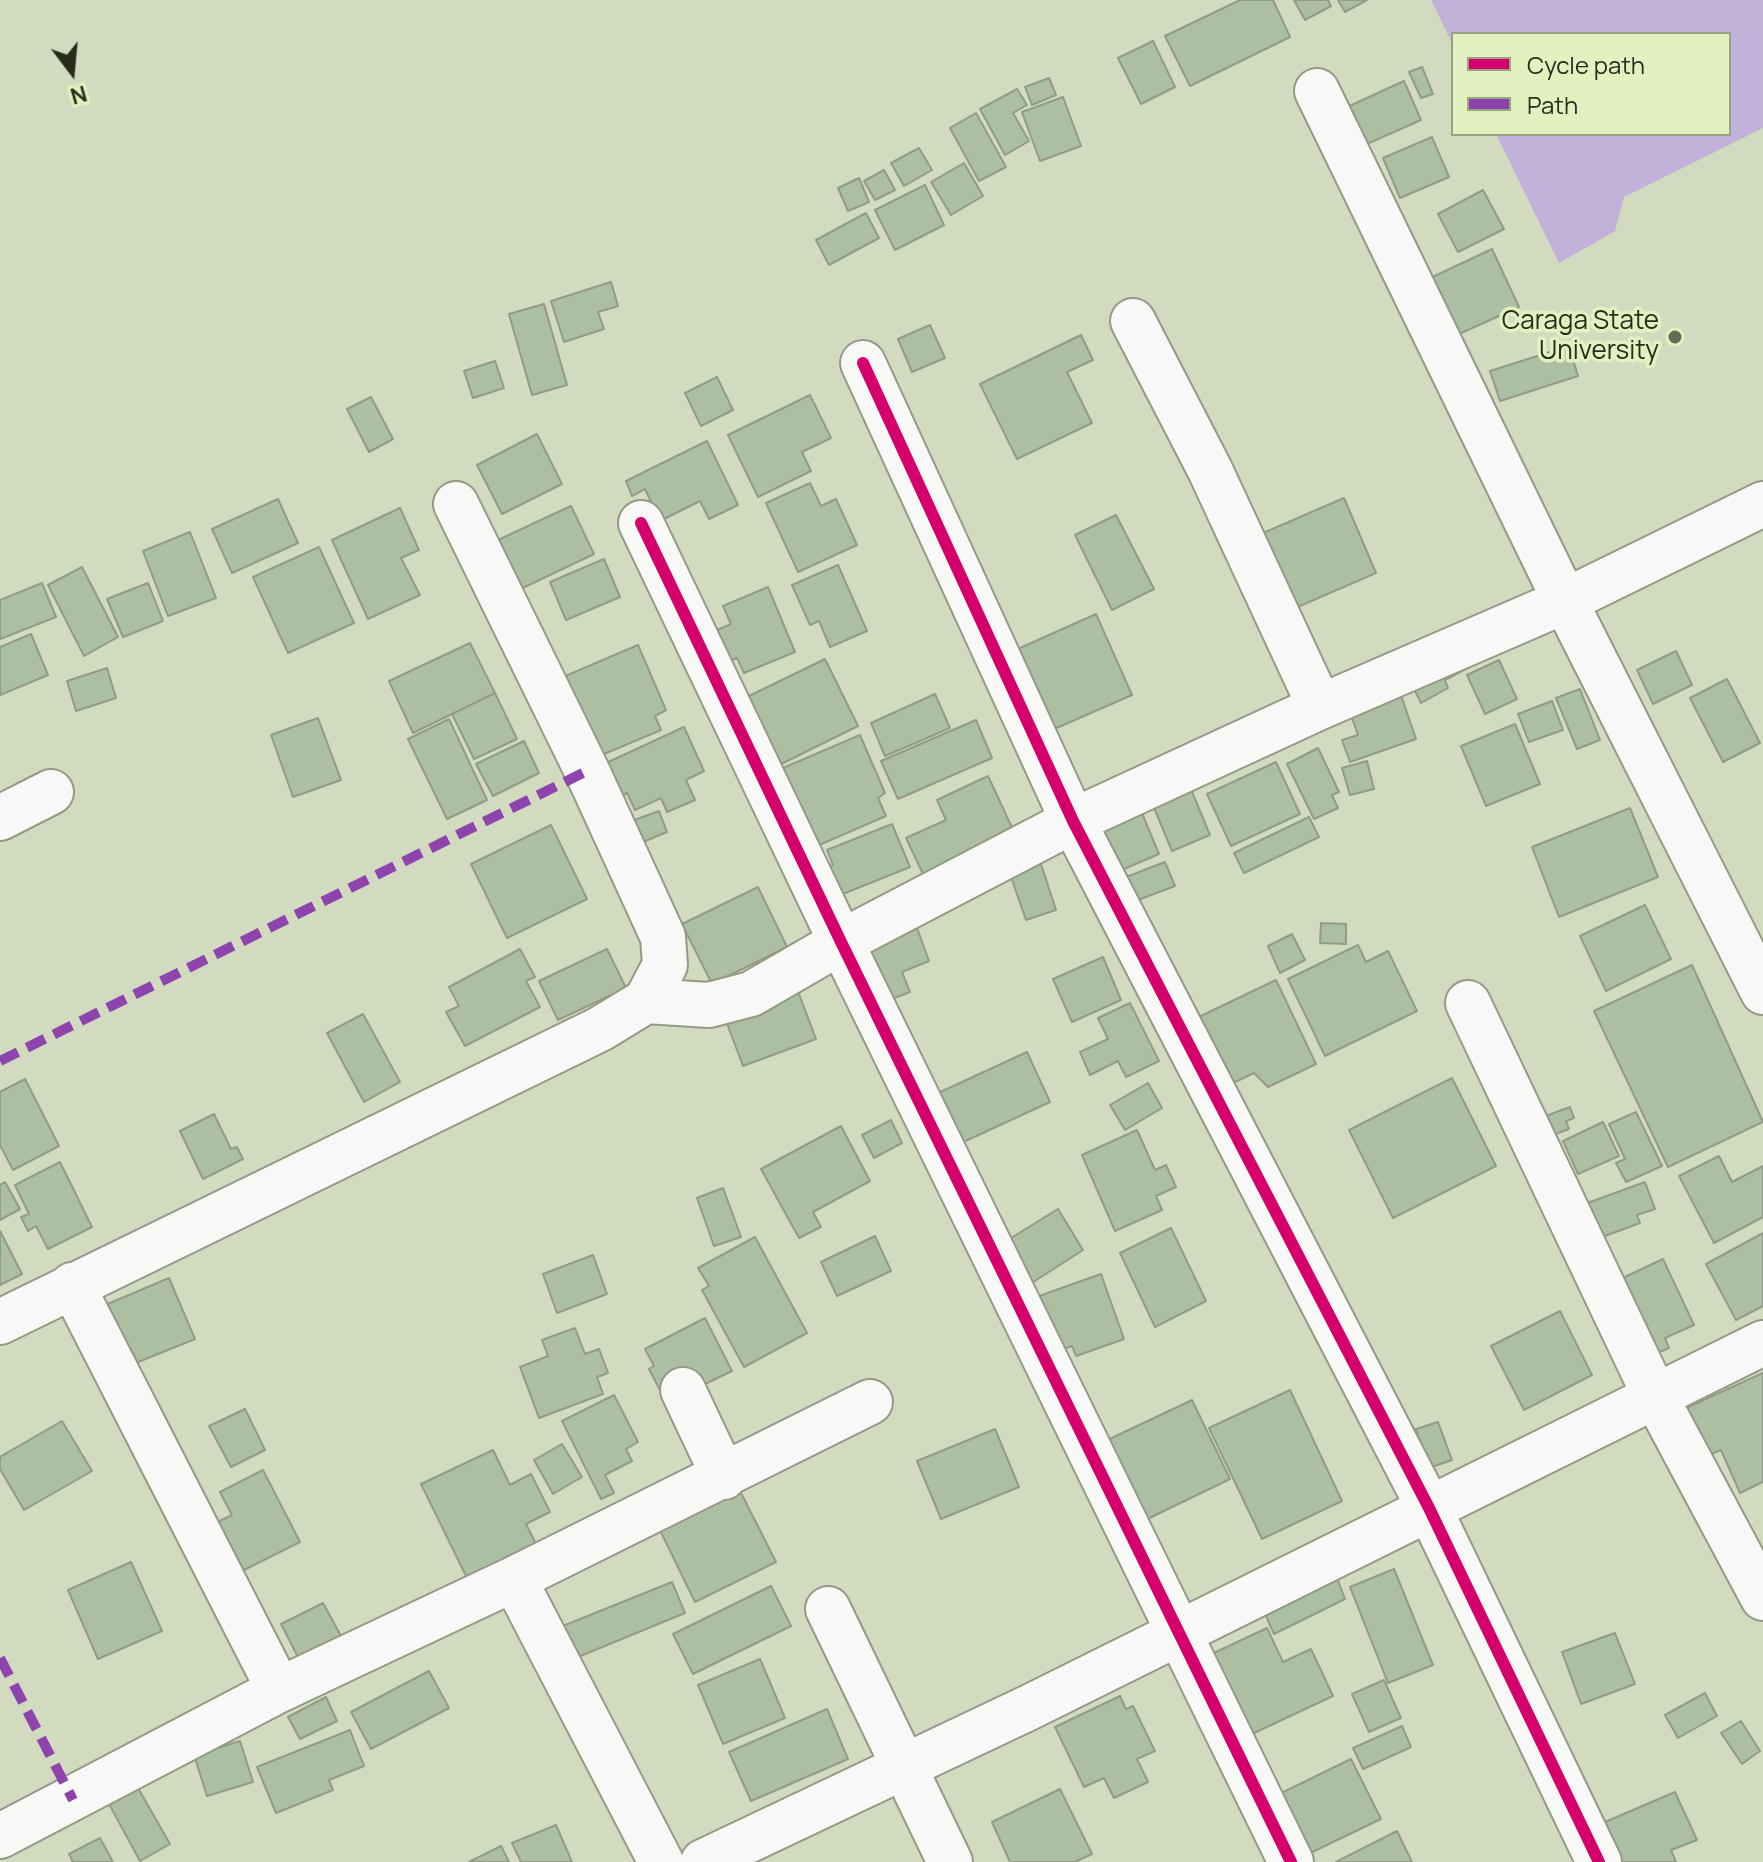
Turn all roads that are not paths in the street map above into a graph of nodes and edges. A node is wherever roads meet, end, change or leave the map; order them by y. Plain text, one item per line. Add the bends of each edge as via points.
1 (1317, 91) dead end
2 (1133, 321) dead end
3 (863, 363) dead end
4 (456, 504) dead end
5 (1763, 504) edge
6 (641, 523) dead end
7 (1565, 601) junction
8 (1320, 707) junction
9 (51, 792) dead end
10 (0, 818) edge
11 (1073, 821) junction
12 (841, 942) junction
13 (1763, 992) edge
14 (646, 1001) junction
15 (1468, 1003) dead end
16 (72, 1285) junction
17 (0, 1322) edge
18 (1763, 1343) edge
19 (683, 1390) dead end
20 (1654, 1394) junction
21 (870, 1402) dead end
22 (724, 1477) junction
23 (1429, 1508) junction
24 (514, 1579) junction
25 (1763, 1598) edge
26 (828, 1609) dead end
27 (1179, 1631) junction
28 (279, 1690) junction
29 (902, 1765) junction
30 (0, 1836) edge
31 (661, 1862) edge
32 (703, 1862) edge
33 (950, 1862) edge
34 (1291, 1862) edge
35 (1599, 1862) edge

1 - 7 street
2 - 8 street via 1210,470
3 - 11 street
4 - 14 street via 663,937 665,965
5 - 7 street
6 - 12 street
7 - 8 street
7 - 13 street
8 - 11 street
9 - 10 street
11 - 12 street
11 - 23 street
12 - 14 street via 751,994 709,1005
12 - 27 street
14 - 16 street via 600,1029
15 - 20 street
16 - 17 street
16 - 28 street
18 - 20 street
19 - 22 street
20 - 23 street
20 - 25 street
21 - 22 street
22 - 24 street
23 - 27 street
23 - 35 street
24 - 28 street
24 - 31 street
26 - 29 street
27 - 29 street
27 - 34 street
28 - 30 street
29 - 32 street
29 - 33 street

